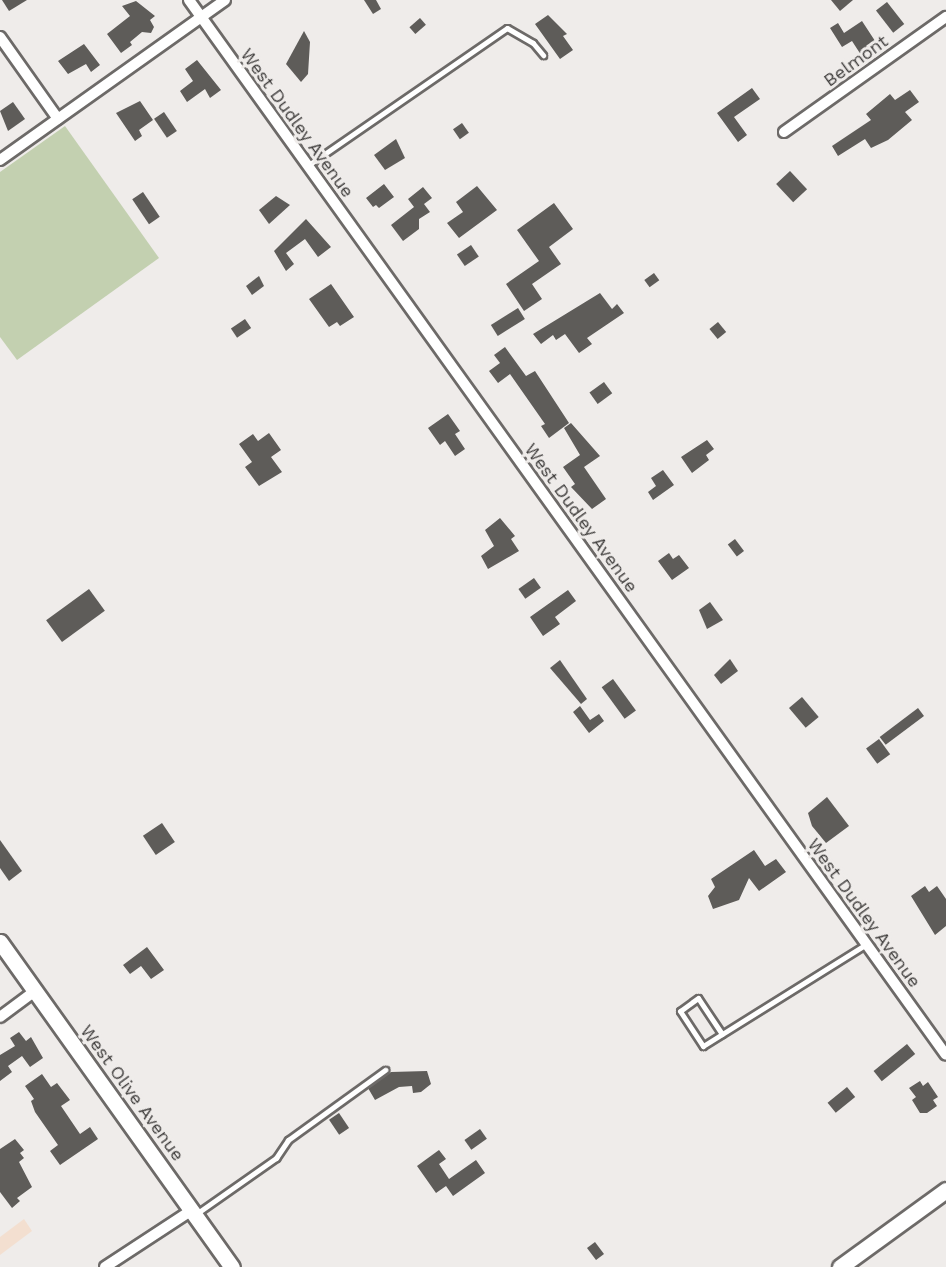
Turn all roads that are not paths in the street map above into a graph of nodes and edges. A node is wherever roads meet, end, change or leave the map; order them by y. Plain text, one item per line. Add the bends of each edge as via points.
1 (189, 0) edge
2 (225, 0) edge
3 (201, 17) junction
4 (946, 17) edge
5 (0, 37) edge
6 (543, 55) dead end
7 (58, 119) junction
8 (784, 132) dead end
9 (0, 160) edge
10 (307, 166) junction
11 (0, 942) edge
12 (866, 944) junction
13 (35, 992) junction
14 (0, 1017) edge
15 (722, 1034) junction
16 (946, 1055) edge
17 (385, 1070) dead end
18 (946, 1190) edge
19 (193, 1213) junction
20 (105, 1267) edge
21 (232, 1267) edge
22 (840, 1267) edge

1 - 3 street, West Dudley Avenue
2 - 3 street
3 - 7 street
3 - 10 street, West Dudley Avenue
4 - 8 street, Belmont
5 - 7 street
6 - 10 lane via 533,43 507,28
7 - 9 street
10 - 12 street, West Dudley Avenue
11 - 13 main road, West Olive Avenue
12 - 15 lane
12 - 16 street, West Dudley Avenue
13 - 14 street
13 - 19 main road, West Olive Avenue
15 - 15 lane via 703,1046 680,1011 698,998
17 - 19 lane via 288,1140 276,1158
18 - 22 main road
19 - 20 street
19 - 21 main road, West Olive Avenue

